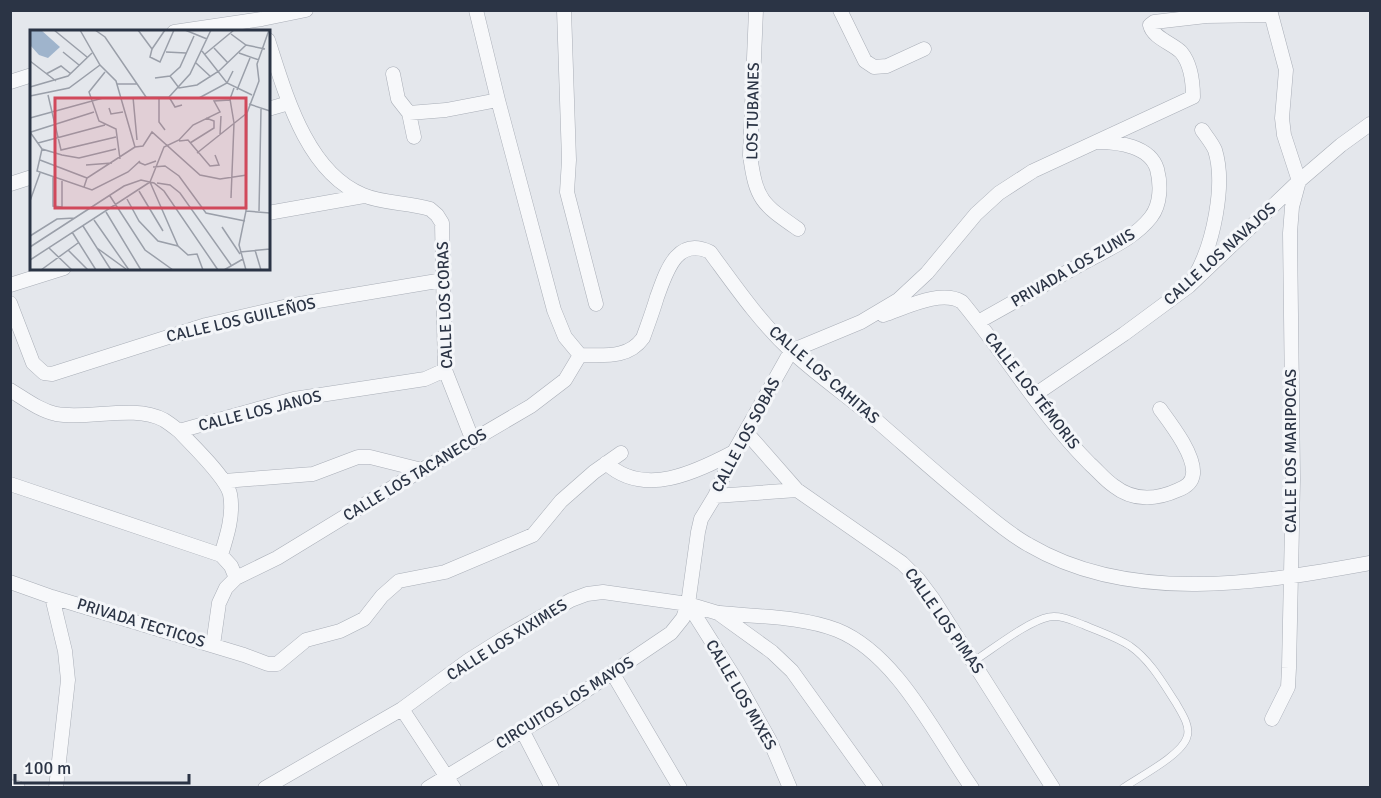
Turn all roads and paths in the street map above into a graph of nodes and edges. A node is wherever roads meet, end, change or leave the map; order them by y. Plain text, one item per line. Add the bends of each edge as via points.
1 (306, 10) edge
2 (476, 10) edge
3 (564, 10) edge
4 (756, 10) edge
5 (840, 10) edge
6 (1271, 13) edge
7 (263, 20) edge
8 (189, 30) edge
9 (270, 45) edge
10 (924, 49) dead end
11 (393, 74) dead end
12 (30, 76) edge
13 (10, 82) edge
14 (498, 100) junction
15 (289, 103) junction
16 (270, 108) edge
17 (409, 113) junction
18 (1371, 124) edge
19 (1202, 130) dead end
20 (414, 137) dead end
21 (1095, 142) junction
22 (30, 178) edge
23 (1299, 181) junction
24 (10, 184) edge
25 (364, 196) junction
26 (270, 213) edge
27 (798, 229) dead end
28 (58, 270) edge
29 (443, 280) junction
30 (10, 285) edge
31 (1189, 286) junction
32 (10, 303) edge
33 (596, 304) dead end
34 (861, 322) junction
35 (978, 322) junction
36 (791, 351) junction
37 (580, 355) junction
38 (445, 370) junction
39 (10, 390) edge
40 (1033, 396) junction
41 (1160, 409) dead end
42 (179, 431) junction
43 (746, 432) junction
44 (473, 441) junction
45 (734, 452) junction
46 (621, 453) dead end
47 (606, 463) junction
48 (422, 470) junction
49 (224, 481) junction
50 (10, 484) edge
51 (797, 490) junction
52 (715, 496) junction
53 (221, 555) junction
54 (1371, 563) edge
55 (1291, 577) junction
56 (236, 578) junction
57 (10, 582) edge
58 (52, 597) junction
59 (688, 604) junction
60 (718, 612) junction
61 (213, 645) junction
62 (974, 661) junction
63 (613, 674) junction
64 (402, 709) junction
65 (1272, 719) dead end
66 (522, 730) junction
67 (450, 782) edge
68 (10, 787) edge
69 (18, 788) edge
70 (56, 788) edge
71 (265, 788) edge
72 (428, 788) edge
73 (552, 788) edge
74 (680, 788) edge
75 (790, 788) edge
76 (876, 788) edge
77 (972, 788) edge
78 (1053, 788) edge
79 (1123, 788) edge

1 - 7 street
2 - 14 street
3 - 33 street via 567,192
4 - 27 street, LOS TUBANES via 750,155 755,188 762,200
5 - 10 street via 865,61 874,67 887,66
6 - 21 street via 1154,22 1151,31 1180,51 1186,60 1193,97
6 - 23 street via 1286,70 1284,135
7 - 8 street
9 - 15 street, CALLE LOS CORAS
11 - 17 street via 398,99
12 - 13 street
14 - 17 street
14 - 37 street via 554,310 566,337
15 - 16 street
15 - 25 street, CALLE LOS CORAS via 323,164 335,178
17 - 20 street
18 - 23 street, CALLE LOS NAVAJOS
19 - 31 street via 1214,148 1218,190 1210,238
21 - 34 street via 1033,171 999,193 913,287
21 - 35 street, PRIVADA LOS ZUNIS via 1127,145 1144,152 1156,165 1160,181 1152,215 1127,238
22 - 24 street
23 - 31 street, CALLE LOS NAVAJOS
23 - 55 street, CALLE LOS MARIPOCAS via 1290,233
25 - 26 street
25 - 29 street, CALLE LOS CORAS via 417,205 437,215 442,223
28 - 30 street
29 - 32 street, CALLE LOS GUILEÑOS via 216,322 60,373 44,373 33,363
29 - 38 street, CALLE LOS CORAS
31 - 40 street, CALLE LOS NAVAJOS
34 - 35 street, CALLE LOS TÉMORIS via 947,296 962,302
34 - 36 street
35 - 40 street, CALLE LOS TÉMORIS
36 - 37 street, CALLE LOS CAHITAS via 766,326 710,252 702,248 683,252 668,268 638,345 619,354
36 - 43 street, CALLE LOS SOBAS
36 - 55 street, CALLE LOS CAHITAS via 1006,530 1052,558 1115,577 1156,582 1194,584
37 - 44 street, CALLE LOS TACANECOS via 565,380
38 - 42 street, CALLE LOS JANOS via 425,380 294,399
38 - 44 street, CALLE LOS CORAS
39 - 42 street, CALLE LOS JANOS via 56,414 142,414 164,420
40 - 41 street, CALLE LOS TÉMORIS via 1071,445 1112,485 1126,494 1145,498 1185,487 1193,476 1183,444
42 - 49 street
43 - 45 street, CALLE LOS SOBAS
43 - 51 street, CALLE LOS PIMAS
44 - 48 street, CALLE LOS TACANECOS
45 - 47 street via 706,467 656,481 634,478
45 - 52 street, CALLE LOS SOBAS
46 - 47 street
47 - 61 street, PRIVADA TECTICOS via 561,501 533,535 445,572 399,581 364,619 340,631 306,640 284,660 272,664
48 - 49 street via 358,457 313,474
48 - 56 street, CALLE LOS TACANECOS via 277,558
49 - 53 street via 231,509
50 - 53 street
51 - 52 street
51 - 62 street, CALLE LOS PIMAS via 902,563 928,592
52 - 59 street, CALLE LOS SOBAS via 706,508 698,532
53 - 56 street
54 - 55 street, CALLE LOS CAHITAS
55 - 65 street, CALLE LOS MARIPOCAS via 1288,687
56 - 61 street, CALLE LOS TACANECOS via 219,603
57 - 58 street, PRIVADA TECTICOS
58 - 61 street, PRIVADA TECTICOS
58 - 70 street via 68,680
59 - 60 street, CALLE LOS XIXIMES
59 - 63 street, CIRCUITOS LOS MAYOS via 671,633
59 - 64 street, CALLE LOS XIXIMES via 603,592 587,594 495,643
59 - 75 street, CALLE LOS MIXES via 770,741
60 - 76 street, CALLE LOS XIXIMES via 792,671
60 - 77 street via 807,622 854,638 873,652 905,687
62 - 78 street, CALLE LOS PIMAS
62 - 79 lane via 1024,628 1049,617 1075,622 1131,647 1155,670 1180,710 1187,737 1180,749
63 - 66 street, CIRCUITOS LOS MAYOS
63 - 74 street
64 - 67 street
64 - 71 street, CALLE LOS XIXIMES
66 - 67 street, CIRCUITOS LOS MAYOS
66 - 73 street
67 - 72 street, CIRCUITOS LOS MAYOS
68 - 69 street

